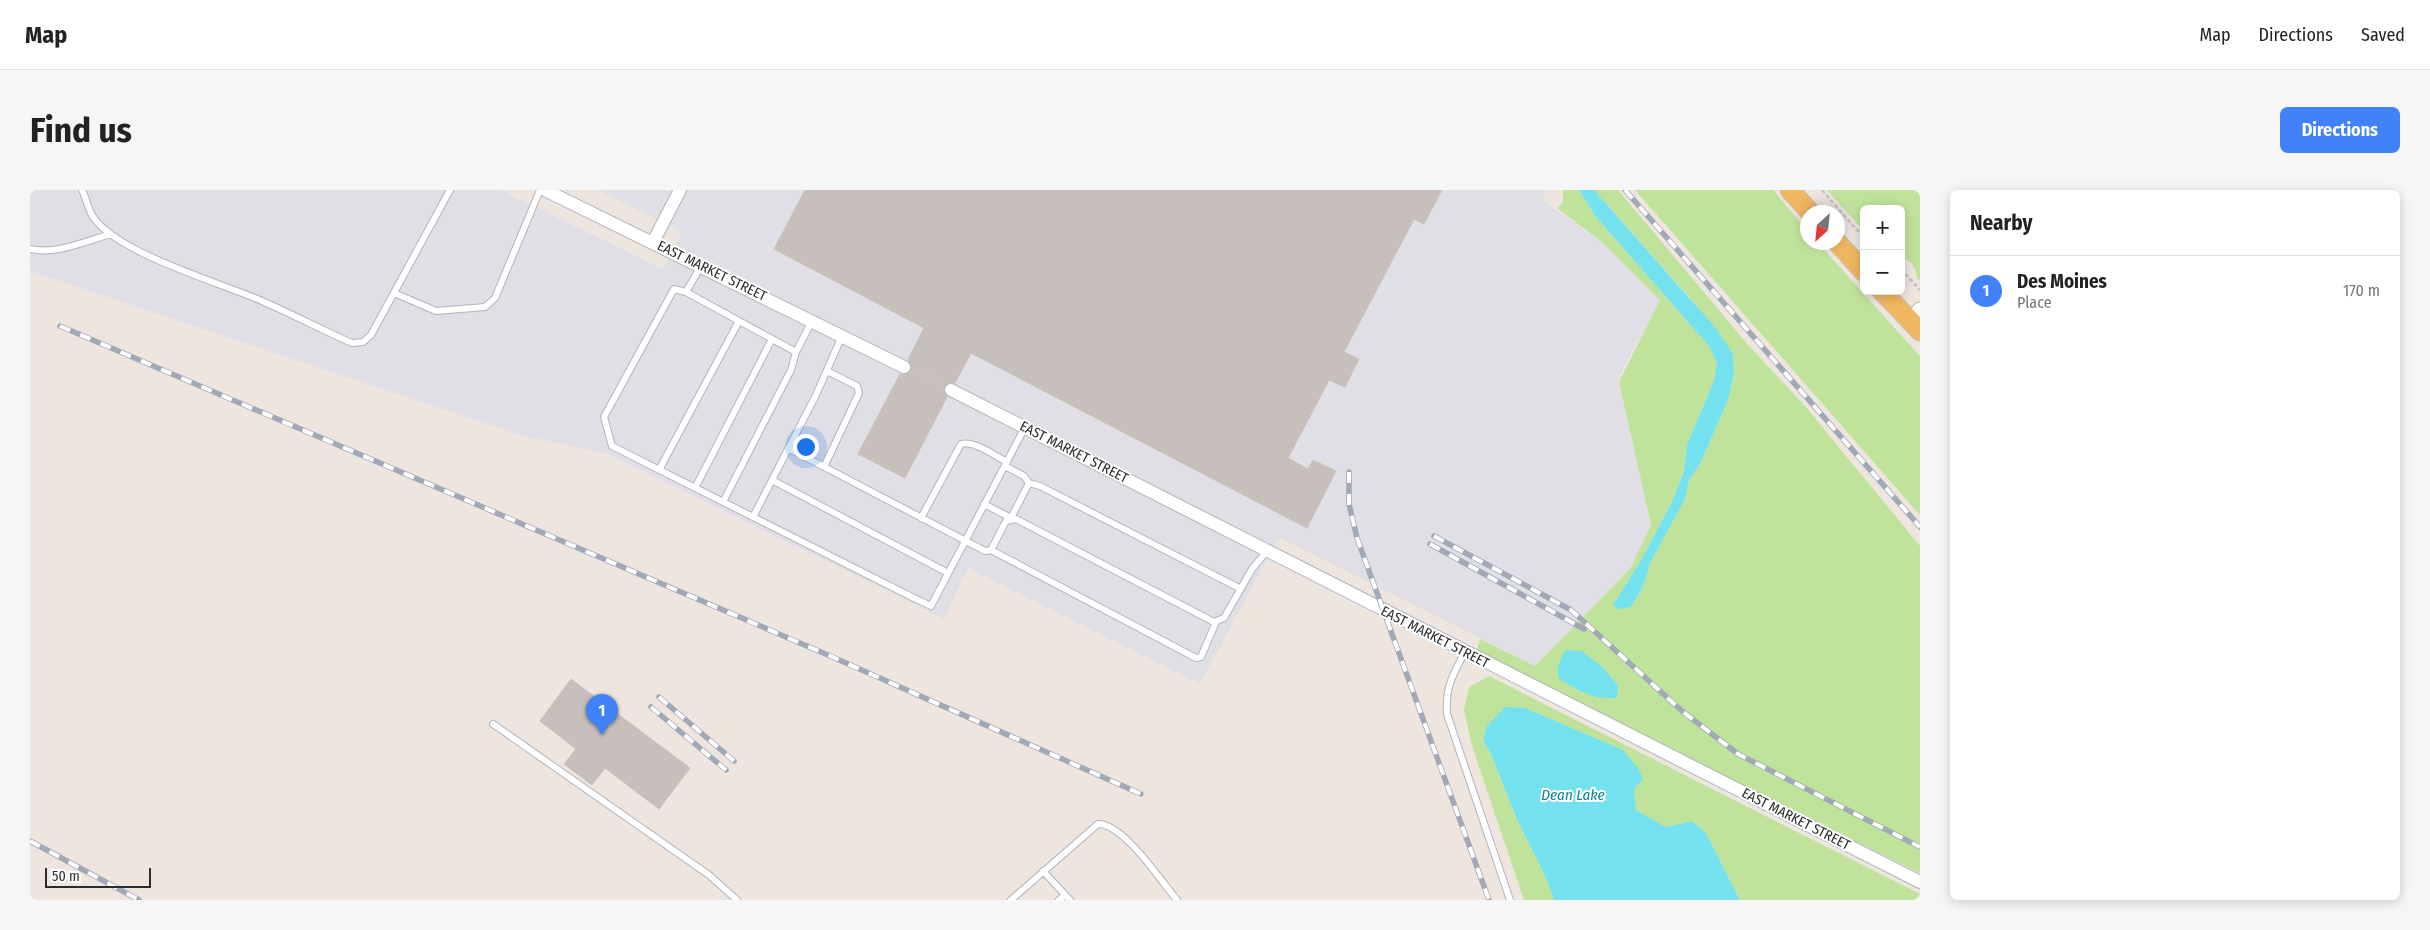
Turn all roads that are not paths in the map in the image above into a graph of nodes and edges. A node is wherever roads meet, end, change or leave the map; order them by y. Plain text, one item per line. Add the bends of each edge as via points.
1 (82, 190) edge
2 (450, 190) edge
3 (540, 190) edge
4 (545, 190) edge
5 (680, 190) edge
6 (1790, 190) edge
7 (1804, 205) edge
8 (111, 234) junction
9 (653, 242) junction
10 (30, 249) edge
11 (1843, 250) edge
12 (701, 266) junction
13 (1860, 268) edge
14 (686, 292) junction
15 (394, 293) junction
16 (1887, 295) edge
17 (739, 321) junction
18 (812, 321) junction
19 (1917, 321) edge
20 (842, 336) junction
21 (772, 339) junction
22 (796, 352) junction
23 (904, 367) tunnel mouth
24 (828, 371) junction
25 (951, 390) tunnel mouth
26 (1025, 427) junction
27 (788, 448) junction
28 (1006, 464) junction
29 (824, 467) junction
30 (659, 470) junction
31 (772, 480) junction
32 (1029, 483) junction
33 (695, 488) junction
34 (723, 502) junction
35 (984, 504) junction
36 (753, 517) junction
37 (921, 518) junction
38 (1011, 518) junction
39 (965, 541) junction
40 (991, 550) junction
41 (1267, 551) junction
42 (948, 573) junction
43 (1240, 589) junction
44 (1216, 622) junction
45 (1465, 652) junction
46 (493, 724) dead end
47 (1043, 871) junction
48 (1920, 882) edge
49 (1068, 897) edge
50 (737, 900) edge
51 (1012, 900) edge
52 (1059, 900) edge
53 (1177, 900) edge
54 (1510, 900) edge

1 - 8 lane via 93,216
2 - 15 lane
3 - 15 lane via 495,298 485,307 436,311
4 - 9 street, EAST MARKET STREET
5 - 9 street
6 - 7 main road
8 - 10 lane via 41,252
8 - 15 lane via 155,259 261,300 352,343 362,342 371,335
9 - 12 street, EAST MARKET STREET
11 - 13 main road
12 - 14 lane
12 - 18 street, EAST MARKET STREET
14 - 17 lane
14 - 30 lane via 674,289 604,417 612,446
16 - 19 main road
17 - 21 lane
17 - 30 lane
18 - 20 street, EAST MARKET STREET
18 - 22 lane
20 - 23 street, EAST MARKET STREET
20 - 24 lane
21 - 22 lane
21 - 33 lane
22 - 34 lane via 791,370
24 - 27 lane
24 - 29 lane via 857,386 859,393
25 - 26 street, EAST MARKET STREET
26 - 28 lane
26 - 41 street, EAST MARKET STREET
27 - 29 lane
27 - 31 lane
28 - 32 lane
28 - 35 lane
28 - 37 lane via 975,446 961,444
29 - 37 lane
30 - 33 lane
31 - 36 lane
31 - 42 lane
32 - 38 lane
32 - 43 lane
33 - 34 lane
34 - 36 lane
35 - 38 lane
35 - 39 lane
36 - 42 lane via 930,606
37 - 39 lane
38 - 40 lane via 1003,525
38 - 44 lane
39 - 40 lane via 985,551
39 - 42 lane
40 - 44 lane via 1196,658 1201,657
41 - 43 lane
41 - 45 street, EAST MARKET STREET
43 - 44 lane via 1224,618
45 - 48 street, EAST MARKET STREET
45 - 54 lane via 1449,683 1447,714
46 - 50 lane via 708,875
47 - 49 lane
47 - 51 lane
47 - 53 lane via 1098,824 1106,824 1125,838
49 - 52 lane

